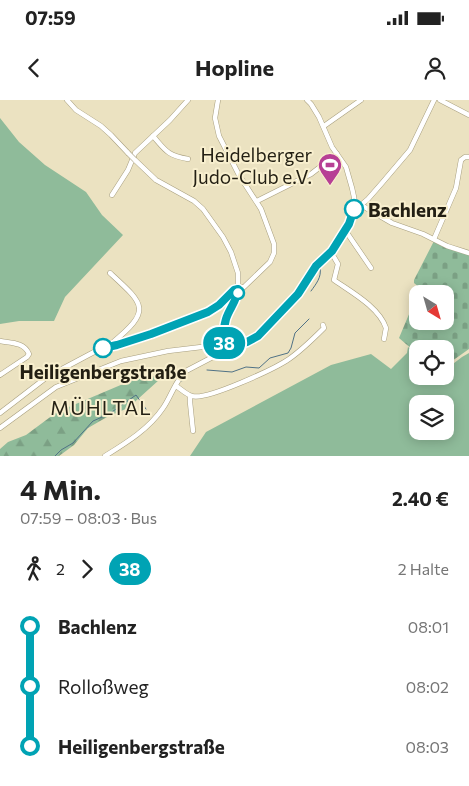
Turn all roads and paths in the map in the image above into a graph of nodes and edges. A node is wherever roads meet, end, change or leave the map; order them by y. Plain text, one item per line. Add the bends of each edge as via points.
1 (67, 100) edge
2 (188, 100) edge
3 (218, 100) edge
4 (307, 100) edge
5 (362, 100) edge
6 (434, 100) edge
7 (440, 100) edge
8 (469, 115) edge
9 (324, 126) junction
10 (153, 136) junction
11 (337, 154) junction
12 (469, 157) edge
13 (188, 159) dead end
14 (112, 195) dead end
15 (257, 201) junction
16 (361, 205) junction
17 (355, 206) junction
18 (345, 230) junction
19 (434, 239) junction
20 (331, 252) junction
21 (469, 253) edge
22 (372, 268) dead end
23 (110, 274) dead end
24 (238, 289) junction
25 (323, 325) dead end
26 (384, 339) dead end
27 (0, 341) edge
28 (110, 346) junction
29 (212, 346) junction
30 (224, 349) junction
31 (213, 357) junction
32 (0, 375) edge
33 (176, 386) junction
34 (190, 396) junction
35 (0, 413) edge
36 (0, 428) edge
37 (193, 431) dead end
38 (105, 456) edge

1 - 24 street, bridge via 101,126 148,173 203,209 227,244 238,273
2 - 10 street
3 - 15 street via 215,118 219,136
4 - 9 street
5 - 9 street
6 - 16 street via 410,150
7 - 8 street
9 - 11 street
10 - 13 street via 173,156
10 - 14 street via 135,153
11 - 15 street via 310,174
11 - 17 street via 346,167
12 - 19 street via 461,160 456,188
15 - 24 street via 272,237 274,253 266,267
16 - 17 street
16 - 19 street via 386,220
17 - 18 street
18 - 20 street
18 - 22 street
19 - 21 street
20 - 26 street via 338,264 334,280 379,316 386,328
20 - 30 street via 319,262 298,294 266,329 252,340
23 - 28 street via 134,295 139,308 135,322
24 - 28 street via 208,312
24 - 30 street via 226,320
25 - 34 street via 324,328 282,363 214,393
27 - 32 street via 22,345 29,354
28 - 35 street via 47,377
29 - 30 street
29 - 31 street
29 - 36 street via 154,353 121,361 49,391
30 - 31 street
31 - 33 street via 186,370
33 - 34 street
33 - 38 street via 153,420
34 - 37 street

